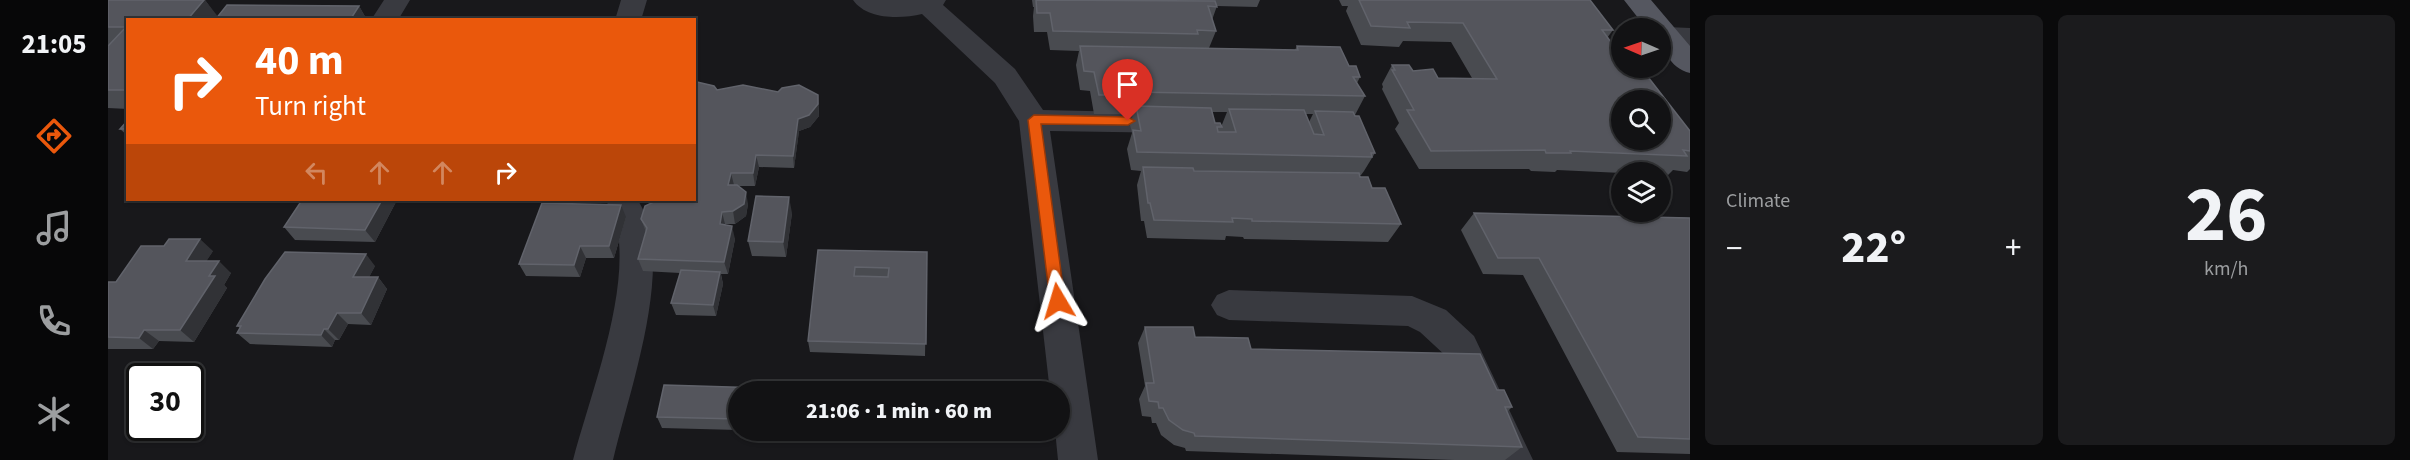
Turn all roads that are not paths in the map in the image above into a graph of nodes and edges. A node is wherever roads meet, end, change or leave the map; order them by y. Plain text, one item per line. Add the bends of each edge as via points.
1 (397, 0) edge
2 (634, 0) edge
3 (866, 0) edge
4 (1637, 0) edge
5 (929, 2) edge
6 (385, 18) edge
7 (629, 18) edge
8 (1679, 36) edge
9 (1690, 63) edge
10 (1034, 120) junction
11 (1206, 124) edge
12 (622, 201) edge
13 (1229, 304) dead end
14 (593, 460) edge
15 (1078, 460) edge
16 (1513, 460) edge

1 - 6 street
2 - 7 street
3 - 5 street via 900,10
4 - 8 main road
5 - 10 street via 1005,76
8 - 9 main road
10 - 11 street
10 - 15 street
12 - 14 street via 633,224 634,282
13 - 16 street via 1412,311 1433,321 1461,347

